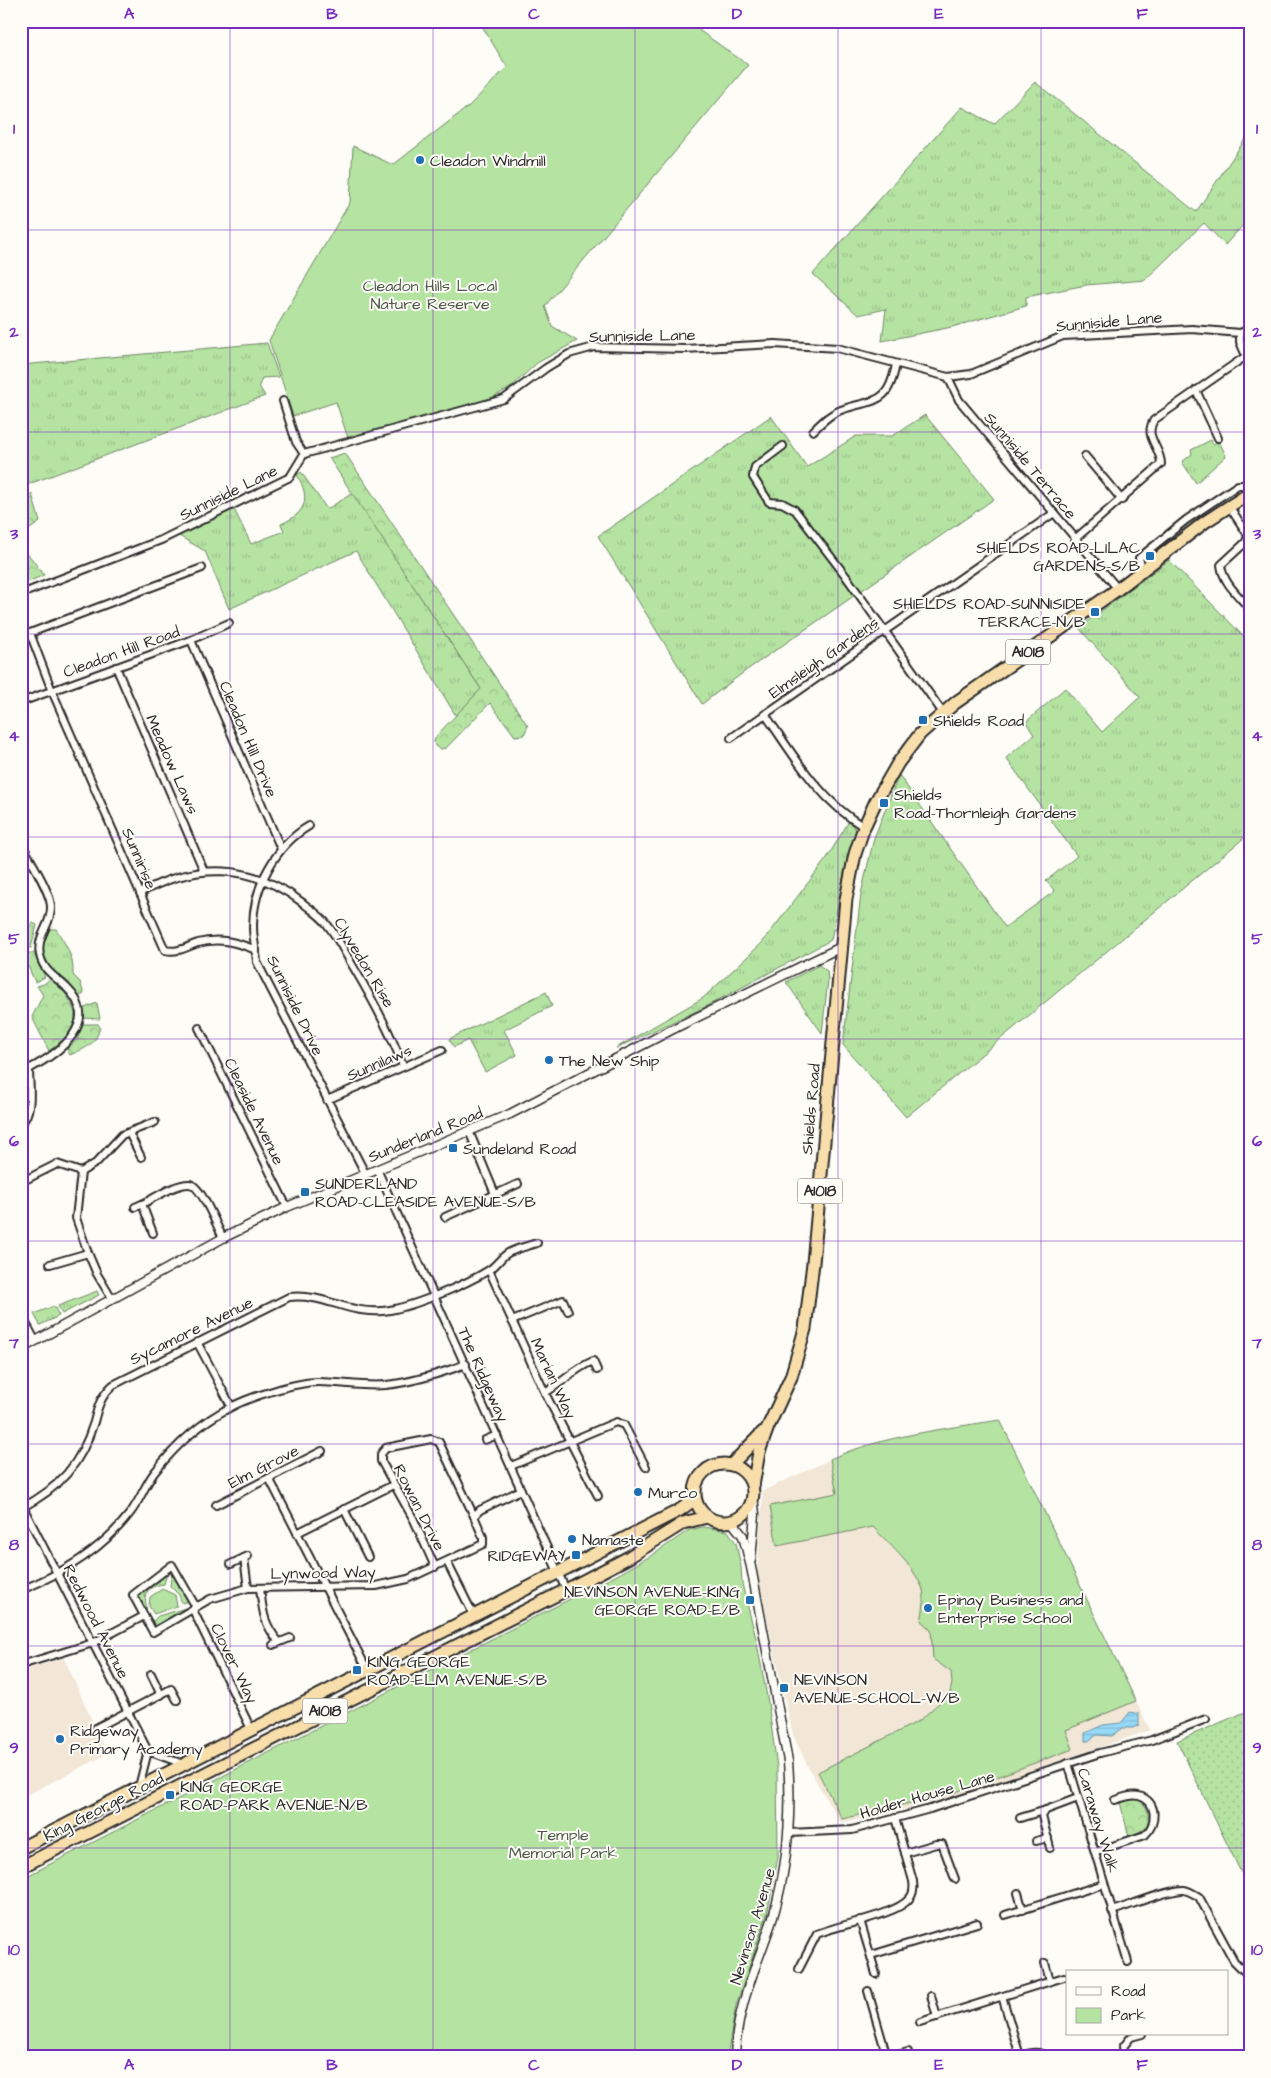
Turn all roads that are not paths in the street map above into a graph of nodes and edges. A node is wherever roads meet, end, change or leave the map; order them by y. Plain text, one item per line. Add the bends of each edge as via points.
1 (1250, 329) edge
2 (1240, 333) junction
3 (1246, 356) junction
4 (896, 364) junction
5 (1250, 365) edge
6 (948, 377) junction
7 (1196, 390) junction
8 (283, 401) dead end
9 (813, 431) dead end
10 (1218, 438) dead end
11 (783, 446) dead end
12 (304, 454) junction
13 (1085, 456) dead end
14 (1250, 492) edge
15 (1122, 500) junction
16 (1229, 506) junction
17 (1054, 514) junction
18 (1075, 539) junction
19 (202, 568) dead end
20 (1142, 570) junction
21 (1118, 589) junction
22 (21, 594) edge
23 (1250, 609) edge
24 (229, 623) dead end
25 (885, 631) junction
26 (30, 633) junction
27 (21, 636) edge
28 (191, 640) junction
29 (116, 667) junction
30 (52, 690) junction
31 (21, 702) edge
32 (943, 713) junction
33 (766, 714) junction
34 (731, 738) dead end
35 (309, 826) dead end
36 (864, 827) junction
37 (21, 842) edge
38 (282, 849) junction
39 (204, 871) junction
40 (263, 881) junction
41 (140, 894) junction
42 (840, 947) junction
43 (256, 950) junction
44 (199, 1028) dead end
45 (442, 1050) dead end
46 (21, 1064) edge
47 (404, 1066) junction
48 (29, 1069) junction
49 (327, 1100) junction
50 (155, 1122) dead end
51 (21, 1124) edge
52 (469, 1131) junction
53 (128, 1133) junction
54 (141, 1156) dead end
55 (377, 1169) junction
56 (82, 1172) junction
57 (365, 1173) junction
58 (21, 1182) edge
59 (518, 1184) dead end
60 (495, 1194) junction
61 (142, 1204) junction
62 (135, 1207) dead end
63 (287, 1207) junction
64 (445, 1217) dead end
65 (153, 1234) dead end
66 (223, 1238) junction
67 (538, 1243) dead end
68 (88, 1253) junction
69 (50, 1264) dead end
70 (489, 1270) junction
71 (434, 1296) junction
72 (112, 1298) junction
73 (568, 1311) dead end
74 (21, 1314) edge
75 (512, 1321) junction
76 (36, 1340) junction
77 (197, 1342) junction
78 (21, 1349) edge
79 (466, 1364) junction
80 (597, 1370) dead end
81 (545, 1392) junction
82 (231, 1406) junction
83 (768, 1427) junction
84 (496, 1435) junction
85 (485, 1440) dead end
86 (569, 1442) junction
87 (322, 1451) dead end
88 (732, 1464) junction
89 (511, 1466) junction
90 (646, 1467) dead end
91 (269, 1478) junction
92 (392, 1485) junction
93 (522, 1490) junction
94 (753, 1491) junction
95 (598, 1496) dead end
96 (695, 1499) junction
97 (216, 1505) dead end
98 (22, 1507) edge
99 (344, 1509) junction
100 (474, 1516) junction
101 (708, 1517) junction
102 (731, 1521) junction
103 (297, 1532) junction
104 (368, 1557) dead end
105 (447, 1562) junction
106 (231, 1564) dead end
107 (435, 1567) junction
108 (750, 1567) junction
109 (558, 1573) junction
110 (57, 1574) junction
111 (324, 1586) junction
112 (248, 1588) junction
113 (260, 1588) junction
114 (21, 1590) edge
115 (566, 1590) junction
116 (194, 1609) junction
117 (144, 1616) junction
118 (474, 1616) junction
119 (290, 1638) dead end
120 (93, 1642) junction
121 (21, 1665) edge
122 (368, 1671) junction
123 (151, 1674) dead end
124 (375, 1686) junction
125 (161, 1694) junction
126 (177, 1700) dead end
127 (128, 1711) junction
128 (1206, 1719) dead end
129 (96, 1728) dead end
130 (251, 1729) junction
131 (148, 1751) junction
132 (183, 1764) junction
133 (1068, 1764) junction
134 (191, 1780) junction
135 (139, 1786) junction
136 (1078, 1798) junction
137 (1115, 1800) dead end
138 (147, 1802) junction
139 (1046, 1810) junction
140 (895, 1818) junction
141 (1020, 1818) dead end
142 (789, 1833) junction
143 (1048, 1838) junction
144 (1036, 1841) dead end
145 (21, 1848) edge
146 (1050, 1848) dead end
147 (905, 1852) junction
148 (1095, 1852) junction
149 (21, 1866) edge
150 (955, 1879) dead end
151 (1104, 1884) junction
152 (1018, 1892) dead end
153 (1023, 1910) junction
154 (1112, 1911) junction
155 (1005, 1916) dead end
156 (860, 1920) junction
157 (977, 1923) dead end
158 (871, 1955) junction
159 (1128, 1962) dead end
160 (1045, 1963) dead end
161 (799, 1969) dead end
162 (876, 1974) dead end
163 (1064, 1977) dead end
164 (1250, 1978) edge
165 (1050, 1981) junction
166 (868, 1992) dead end
167 (931, 1996) dead end
168 (1002, 1996) junction
169 (936, 2017) junction
170 (920, 2022) dead end
171 (1138, 2036) edge
172 (908, 2052) dead end
173 (1018, 2056) edge
174 (735, 2057) edge
175 (887, 2057) edge
176 (891, 2057) edge
177 (1046, 2057) edge
178 (1126, 2057) edge

1 - 2 street, Sunniside Lane
2 - 3 street
2 - 6 street, Sunniside Lane via 1192,329 1063,336 971,374
3 - 5 street
3 - 7 street
4 - 6 street, Sunniside Lane
4 - 9 street via 892,383 883,395 870,403 836,412
4 - 12 street, Sunniside Lane via 837,348 798,345 686,349 594,347 569,354 504,399
6 - 17 street, Sunniside Terrace via 959,400
7 - 10 street
7 - 15 street via 1154,420 1150,435 1161,464
8 - 12 street via 296,442
11 - 25 street via 760,462 752,472 753,477 769,502 782,503 795,510
12 - 22 street, Sunniside Lane via 290,477 161,540
13 - 15 street
14 - 16 highway, Shields Road / A1018
14 - 20 street via 1243,485 1238,485 1186,520 1138,558
15 - 18 street
16 - 20 highway, Shields Road / A1018
16 - 23 street via 1248,535 1246,542 1221,565 1222,573
17 - 18 street, Sunniside Terrace
17 - 25 street, Elmsleigh Gardens
18 - 21 street, Sunniside Terrace
19 - 26 street
20 - 21 highway, Shields Road / A1018
21 - 32 highway, Shields Road / A1018
24 - 28 street, Cleadon Hill Road
25 - 32 street
25 - 33 street, Elmsleigh Gardens
26 - 27 street
26 - 30 street, Sunnirise
28 - 29 street, Cleadon Hill Road
28 - 38 street, Cleadon Hill Drive
29 - 30 street, Cleadon Hill Road
29 - 39 street, Meadow Laws
30 - 31 street, Cleadon Hill Road
30 - 41 street, Sunnirise
32 - 36 highway, Shields Road / A1018 via 920,734 898,763
33 - 34 street, Elmsleigh Gardens
33 - 36 street via 819,791
35 - 38 street, Sunniside Drive via 293,835
36 - 42 highway, Shields Road / A1018 via 855,854
37 - 48 street via 52,907 40,937 40,957 47,970 78,1001 80,1020 75,1034 65,1046
38 - 40 street, Sunniside Drive
39 - 40 street, Clyvedon Rise via 245,874
39 - 41 street, Clyvedon Rise via 160,882
40 - 43 street, Sunniside Drive via 258,889 253,926
40 - 47 street, Clyvedon Rise via 285,889 326,922 390,1030
41 - 43 street, Sunnirise via 165,950 175,953 200,943 219,940
42 - 52 street, Sunderland Road via 675,1028 549,1095
42 - 83 highway, Shields Road / A1018 via 814,1264 804,1329 791,1377
43 - 49 street, Sunniside Drive via 257,962 267,984
44 - 63 street, Cleaside Avenue
45 - 47 street, Sunnilaws
46 - 48 street
47 - 49 street, Sunnilaws
48 - 51 street via 29,1106 26,1119
49 - 57 street, Sunniside Drive
50 - 53 street
52 - 55 street, Sunderland Road
52 - 60 street
53 - 54 street
53 - 56 street
55 - 57 street, Sunderland Road
55 - 71 street, The Ridgeway
56 - 58 street via 56,1164
56 - 68 street via 76,1218
57 - 63 street, Sunderland Road
59 - 60 street
60 - 64 street
61 - 62 street
61 - 65 street
61 - 66 street via 190,1184 200,1192
63 - 66 street, Sunderland Road
66 - 72 street, Sunderland Road
67 - 70 street, Sycamore Avenue via 508,1253
68 - 69 street
68 - 72 street via 96,1274
70 - 71 street, Sycamore Avenue
70 - 75 street, Marian Way
71 - 77 street, Sycamore Avenue via 382,1311 361,1311 306,1295 289,1297
71 - 79 street, The Ridgeway
72 - 76 street, Sunderland Road
73 - 75 street via 563,1300
74 - 76 street
75 - 81 street, Marian Way
76 - 78 street, Sunderland Road
77 - 82 street
77 - 98 street, Sycamore Avenue via 113,1385 104,1393 76,1463 51,1491
79 - 82 street via 411,1382 383,1386 315,1382 273,1391
79 - 84 street, The Ridgeway
80 - 81 street via 593,1361 586,1363
81 - 86 street, Marian Way
82 - 110 street via 200,1425 178,1446 154,1474 131,1512 110,1535 82,1560
83 - 88 highway, Shields Road / A1018
83 - 94 highway, Shields Road / A1018 via 759,1452
84 - 85 street
84 - 89 street, The Ridgeway
86 - 89 street
86 - 90 street via 616,1422 624,1425
86 - 95 street, Marian Way
87 - 91 street, Elm Grove
88 - 94 highway via 745,1472
88 - 96 highway via 717,1464 704,1471 697,1479
89 - 93 street, The Ridgeway
91 - 97 street, Elm Grove
91 - 103 street
92 - 99 street
92 - 100 street, Rowan Drive via 381,1461 381,1454 386,1448 431,1439 439,1442
92 - 107 street, Rowan Drive via 414,1520
93 - 100 street
93 - 109 street, The Ridgeway
94 - 102 highway, A1018 via 746,1512
94 - 108 street, Nevinson Avenue via 755,1514
96 - 101 highway
96 - 109 highway, King George Road / A1018 via 680,1510
98 - 110 street, Redwood Avenue
99 - 103 street
99 - 104 street
100 - 105 street, Lynwood Way via 483,1544
101 - 102 highway, A1018 via 715,1521
101 - 115 highway, King George Road / A1018 via 683,1523
102 - 108 street, Nevinson Avenue via 743,1536
103 - 111 street
105 - 107 street, Lynwood Way
105 - 118 street
106 - 112 street via 246,1557
107 - 111 street, Lynwood Way via 408,1579 376,1586
108 - 142 street, Nevinson Avenue via 788,1761
109 - 115 street, The Ridgeway
109 - 118 highway, King George Road / A1018
110 - 114 street
110 - 120 street, Redwood Avenue
111 - 113 street, Lynwood Way
111 - 122 street
112 - 113 street, Lynwood Way
112 - 116 street, Lynwood Way via 210,1600
113 - 119 street via 263,1616 276,1644
115 - 124 highway, King George Road / A1018
116 - 117 street, Lynwood Way via 153,1632
116 - 117 street, Lynwood Way via 172,1565 134,1595
116 - 130 street, Clover Way
117 - 120 street
118 - 122 highway, King George Road / A1018
120 - 121 street
120 - 127 street, Redwood Avenue
122 - 124 highway
122 - 130 highway, King George Road / A1018
123 - 125 street
124 - 134 highway, King George Road / A1018
125 - 126 street via 171,1690
125 - 127 street
127 - 129 street
127 - 131 street, Redwood Avenue
128 - 133 street, Holder House Lane via 1152,1740
130 - 132 highway, King George Road / A1018
131 - 132 street
131 - 135 street
132 - 134 highway
132 - 135 highway, King George Road / A1018
133 - 136 street, Caraway Walk
133 - 140 street, Holder House Lane via 972,1797
134 - 138 highway, King George Road / A1018
135 - 138 highway
135 - 145 highway, King George Road / A1018
136 - 139 street
136 - 148 street, Caraway Walk
137 - 148 street via 1137,1795 1144,1798 1154,1812 1154,1822 1145,1835
138 - 149 highway, King George Road / A1018
139 - 141 street
139 - 143 street via 1042,1816
140 - 142 street, Holder House Lane via 852,1830
140 - 147 street
142 - 174 street, Nevinson Avenue via 780,1892 747,1985
143 - 144 street
143 - 146 street
147 - 150 street via 942,1844
147 - 156 street via 914,1881 910,1899
148 - 151 street, Caraway Walk
151 - 153 street, Caraway Walk
151 - 154 street, Caraway Walk
152 - 153 street
153 - 155 street, Caraway Walk
154 - 159 street, Caraway Walk
154 - 164 street via 1172,1892 1191,1892 1199,1897 1234,1961
156 - 158 street
156 - 161 street via 817,1934
157 - 158 street
158 - 162 street
160 - 165 street
163 - 165 street
165 - 168 street
166 - 175 street
167 - 169 street
168 - 169 street
168 - 173 street
169 - 170 street
171 - 178 street via 1123,2047
172 - 176 street
173 - 177 street via 1035,2052

